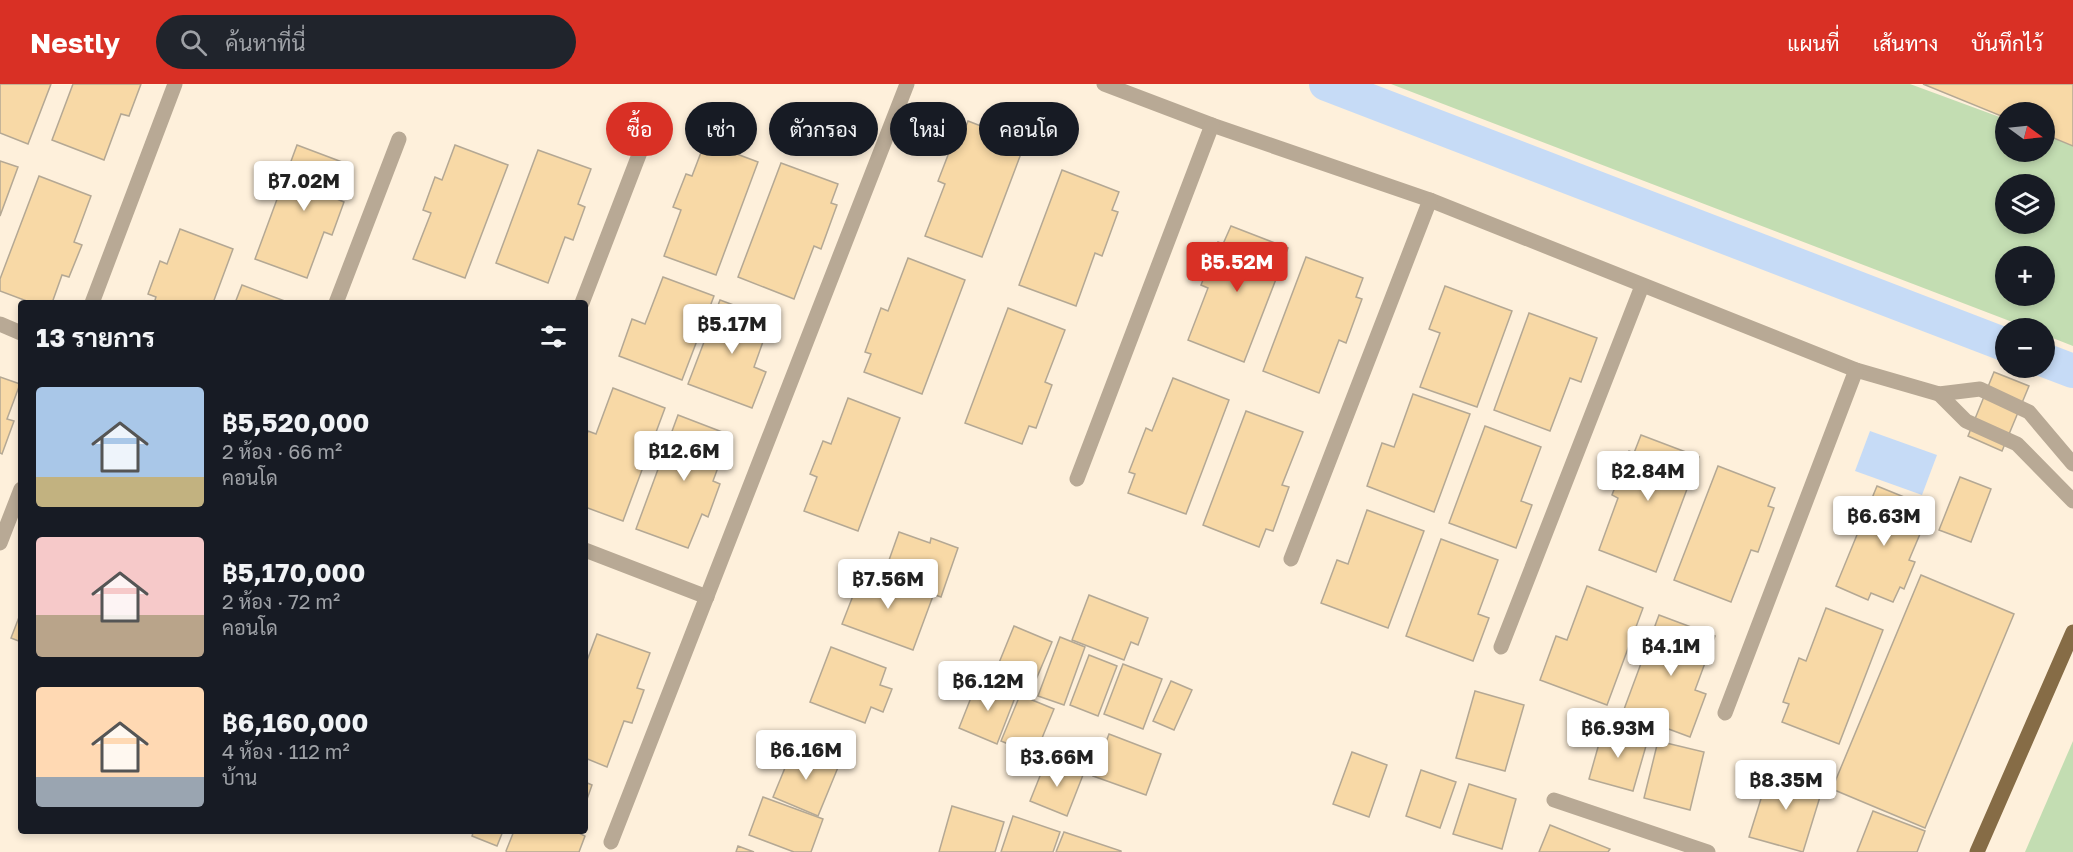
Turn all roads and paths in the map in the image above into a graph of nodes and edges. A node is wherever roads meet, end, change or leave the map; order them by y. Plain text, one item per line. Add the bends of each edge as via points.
1 (175, 84) edge
2 (907, 84) edge
3 (1104, 84) edge
4 (1212, 125) junction
5 (399, 139) dead end
6 (639, 156) edge
7 (1430, 200) junction
8 (1642, 286) junction
9 (93, 300) edge
10 (337, 300) edge
11 (583, 300) edge
12 (0, 324) edge
13 (18, 332) edge
14 (1856, 370) junction
15 (1939, 394) junction
16 (2073, 464) edge
17 (1077, 479) dead end
18 (18, 497) edge
19 (2073, 501) edge
20 (0, 543) edge
21 (588, 551) edge
22 (1291, 559) dead end
23 (707, 597) junction
24 (2073, 632) edge
25 (1501, 646) dead end
26 (1725, 713) dead end
27 (1554, 800) dead end
28 (611, 842) dead end
29 (1708, 852) edge
30 (1977, 852) edge

1 - 9 street
2 - 23 street
3 - 4 street
4 - 7 street
4 - 17 street
5 - 10 street
6 - 11 street
7 - 8 street
7 - 22 street
8 - 14 street
8 - 25 street
12 - 13 street
14 - 15 street
14 - 26 street
15 - 16 street via 1980,389 2029,412
15 - 19 street via 1966,421 2017,444
18 - 20 street
21 - 23 street
23 - 28 street
24 - 30 main road
27 - 29 street

